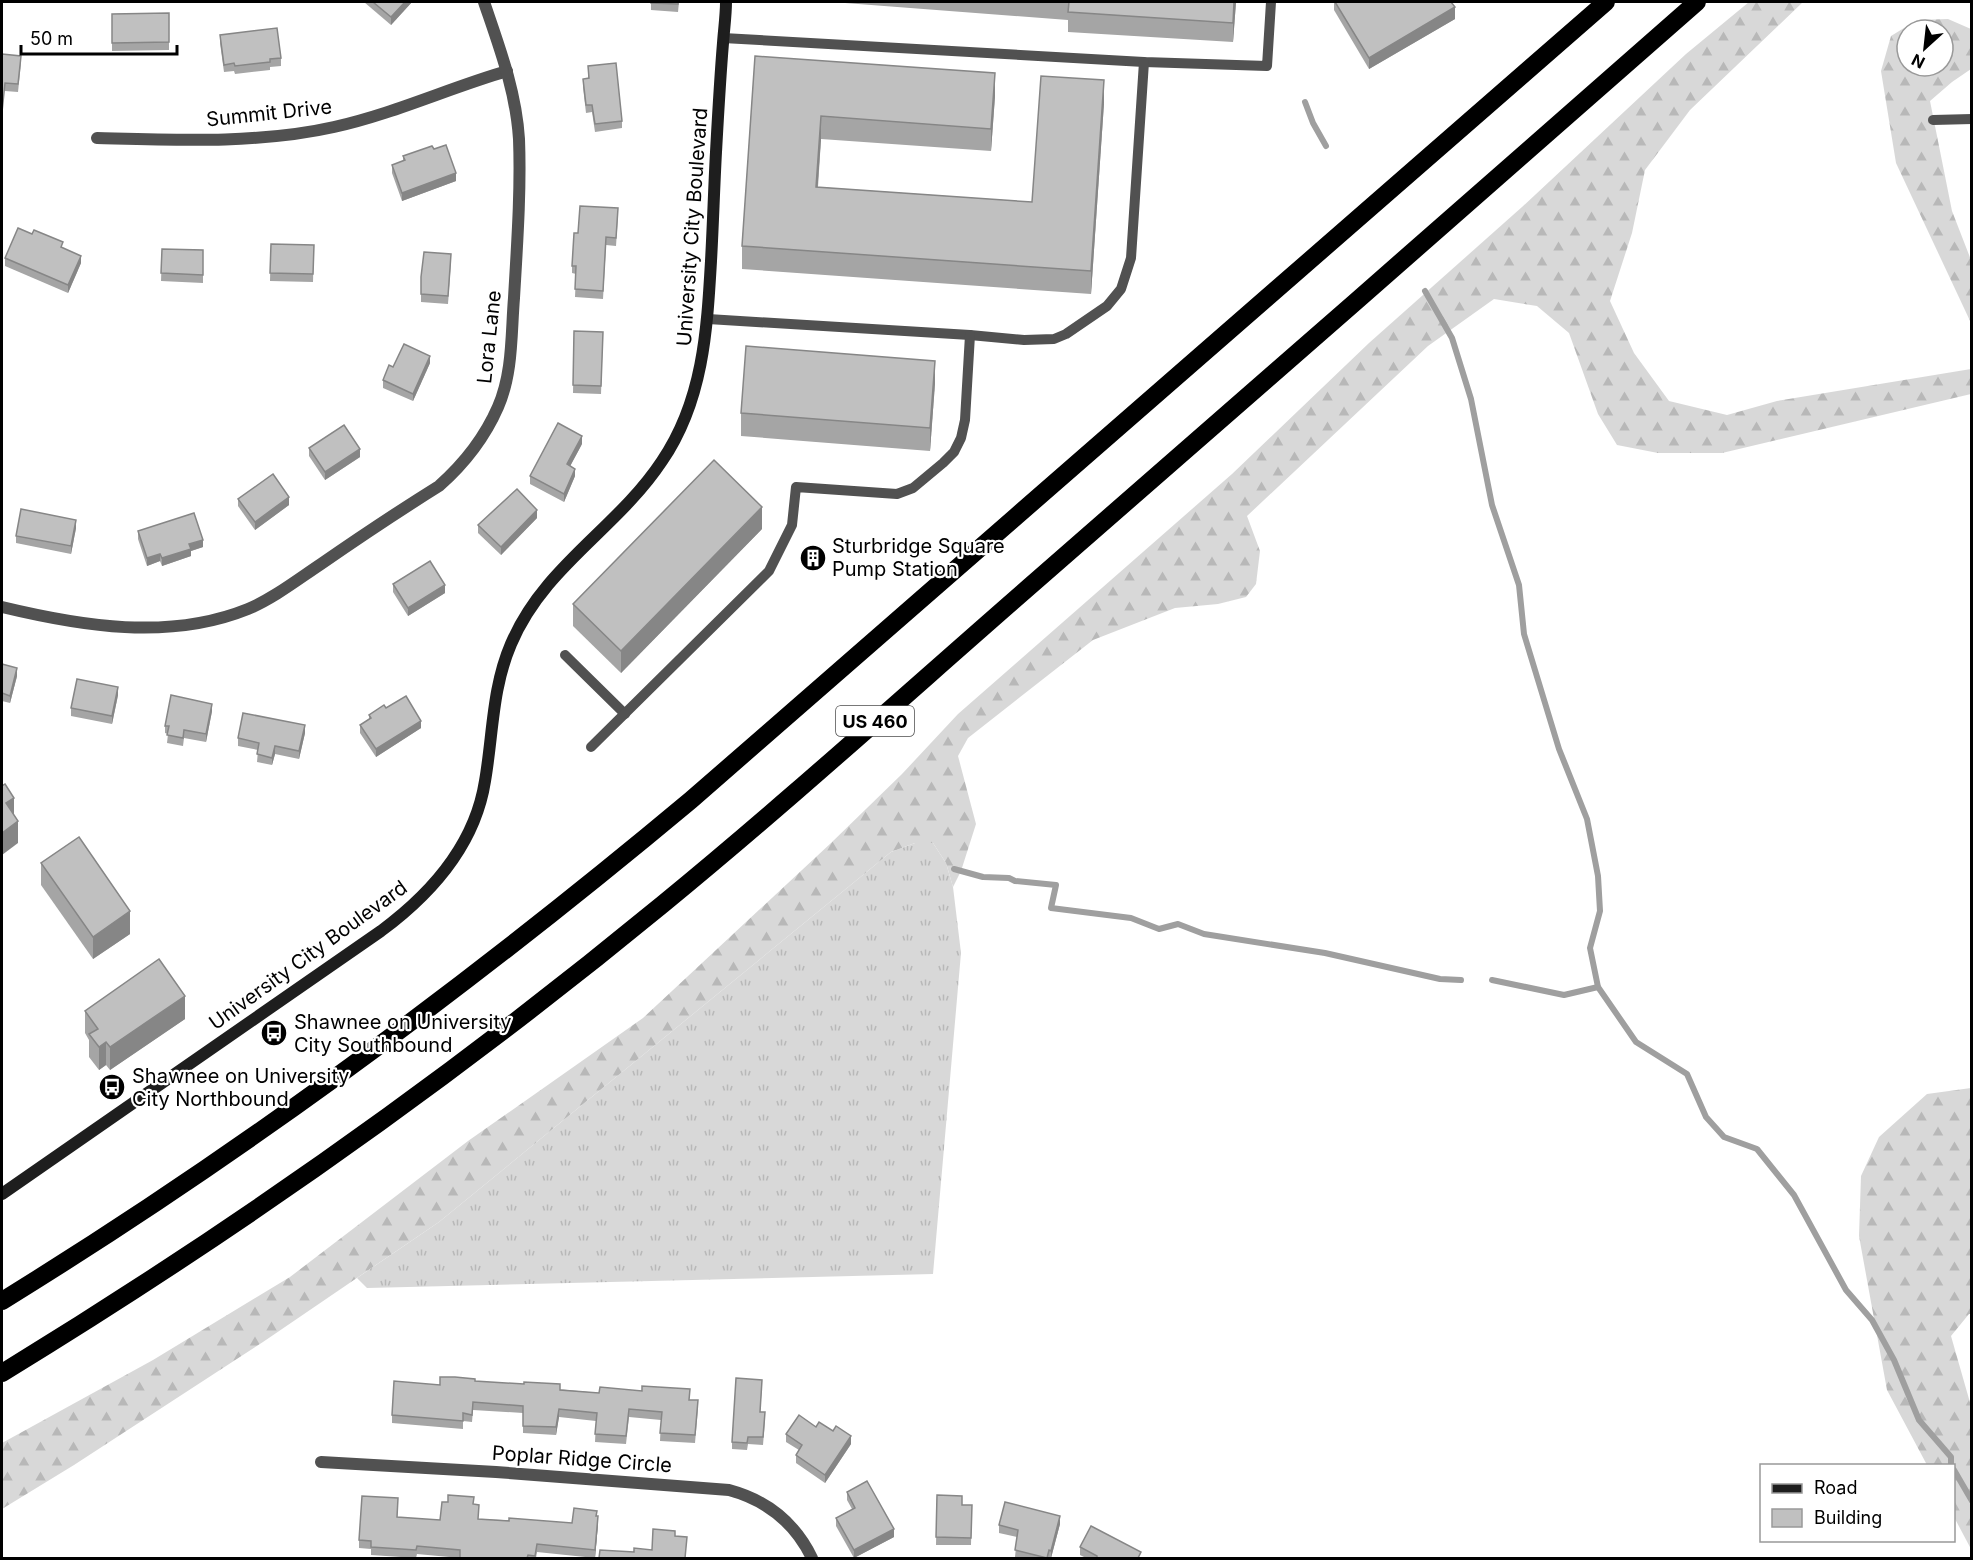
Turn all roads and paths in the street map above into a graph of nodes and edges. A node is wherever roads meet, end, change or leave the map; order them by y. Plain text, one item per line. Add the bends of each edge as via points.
1 (484, 2) edge
2 (726, 2) edge
3 (1271, 2) edge
4 (1606, 2) edge
5 (1697, 2) edge
6 (723, 38) junction
7 (1144, 62) junction
8 (507, 71) junction
9 (1971, 119) edge
10 (1932, 120) dead end
11 (97, 138) dead end
12 (708, 319) junction
13 (970, 335) junction
14 (2, 608) edge
15 (565, 655) dead end
16 (625, 714) junction
17 (591, 747) dead end
18 (2, 1194) edge
19 (2, 1301) edge
20 (2, 1373) edge
21 (321, 1462) dead end
22 (812, 1558) edge

1 - 8 street, Lora Lane
2 - 6 main road, University City Boulevard
3 - 7 lane via 1268,66
4 - 19 highway, US 460 via 691,800 569,901 326,1085 144,1210
5 - 20 highway, US 460 via 654,911 522,1017 366,1133 195,1251
6 - 7 lane
6 - 12 main road, University City Boulevard
7 - 13 lane via 1131,258 1121,289 1107,306 1054,339
8 - 11 street, Summit Drive via 374,116 307,133 215,140
8 - 14 street, Lora Lane via 519,138 510,358 499,405 480,442 461,466 439,486 246,610 207,621 150,629
9 - 10 lane
12 - 13 lane
12 - 18 main road, University City Boulevard via 694,395 676,439 630,501 552,578 510,645 497,686 481,800 466,837 441,877 408,912
13 - 16 lane via 965,420 954,452 913,488 897,494 796,487 792,525 769,571
15 - 16 lane
16 - 17 lane
21 - 22 street, Poplar Ridge Circle via 729,1490 773,1510 796,1533

